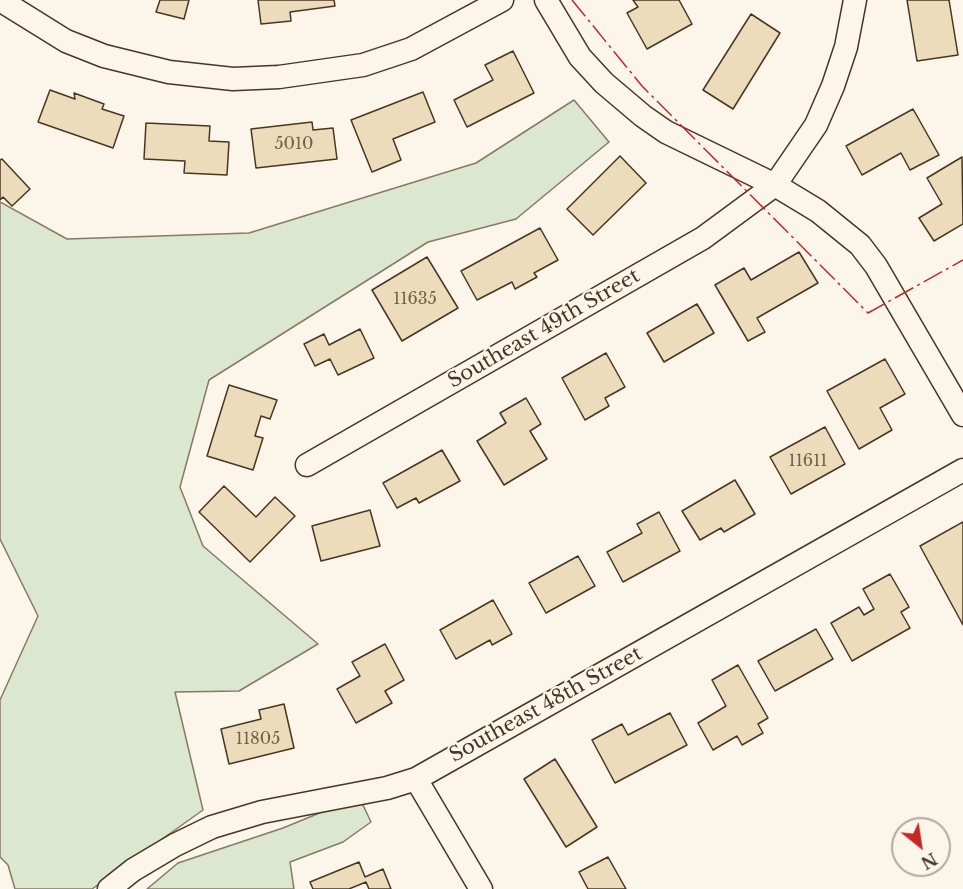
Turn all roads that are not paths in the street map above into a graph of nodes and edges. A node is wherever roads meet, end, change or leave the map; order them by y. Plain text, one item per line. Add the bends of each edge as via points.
1 (0, 0) edge
2 (502, 0) edge
3 (546, 0) edge
4 (855, 0) edge
5 (775, 185) junction
6 (963, 415) edge
7 (307, 465) dead end
8 (963, 470) edge
9 (416, 779) junction
10 (110, 889) edge
11 (481, 889) edge

1 - 2 street via 66,41 104,57 169,72 233,79 363,65 411,49
3 - 5 street via 580,57 621,99 666,132
4 - 5 street, Southeast 49th Street via 833,86 816,125
5 - 6 street via 818,211 865,252
5 - 7 street, Southeast 49th Street via 703,238
8 - 9 street, Southeast 48th Street
9 - 10 street, Southeast 48th Street via 262,812 212,828 164,851
9 - 11 street

